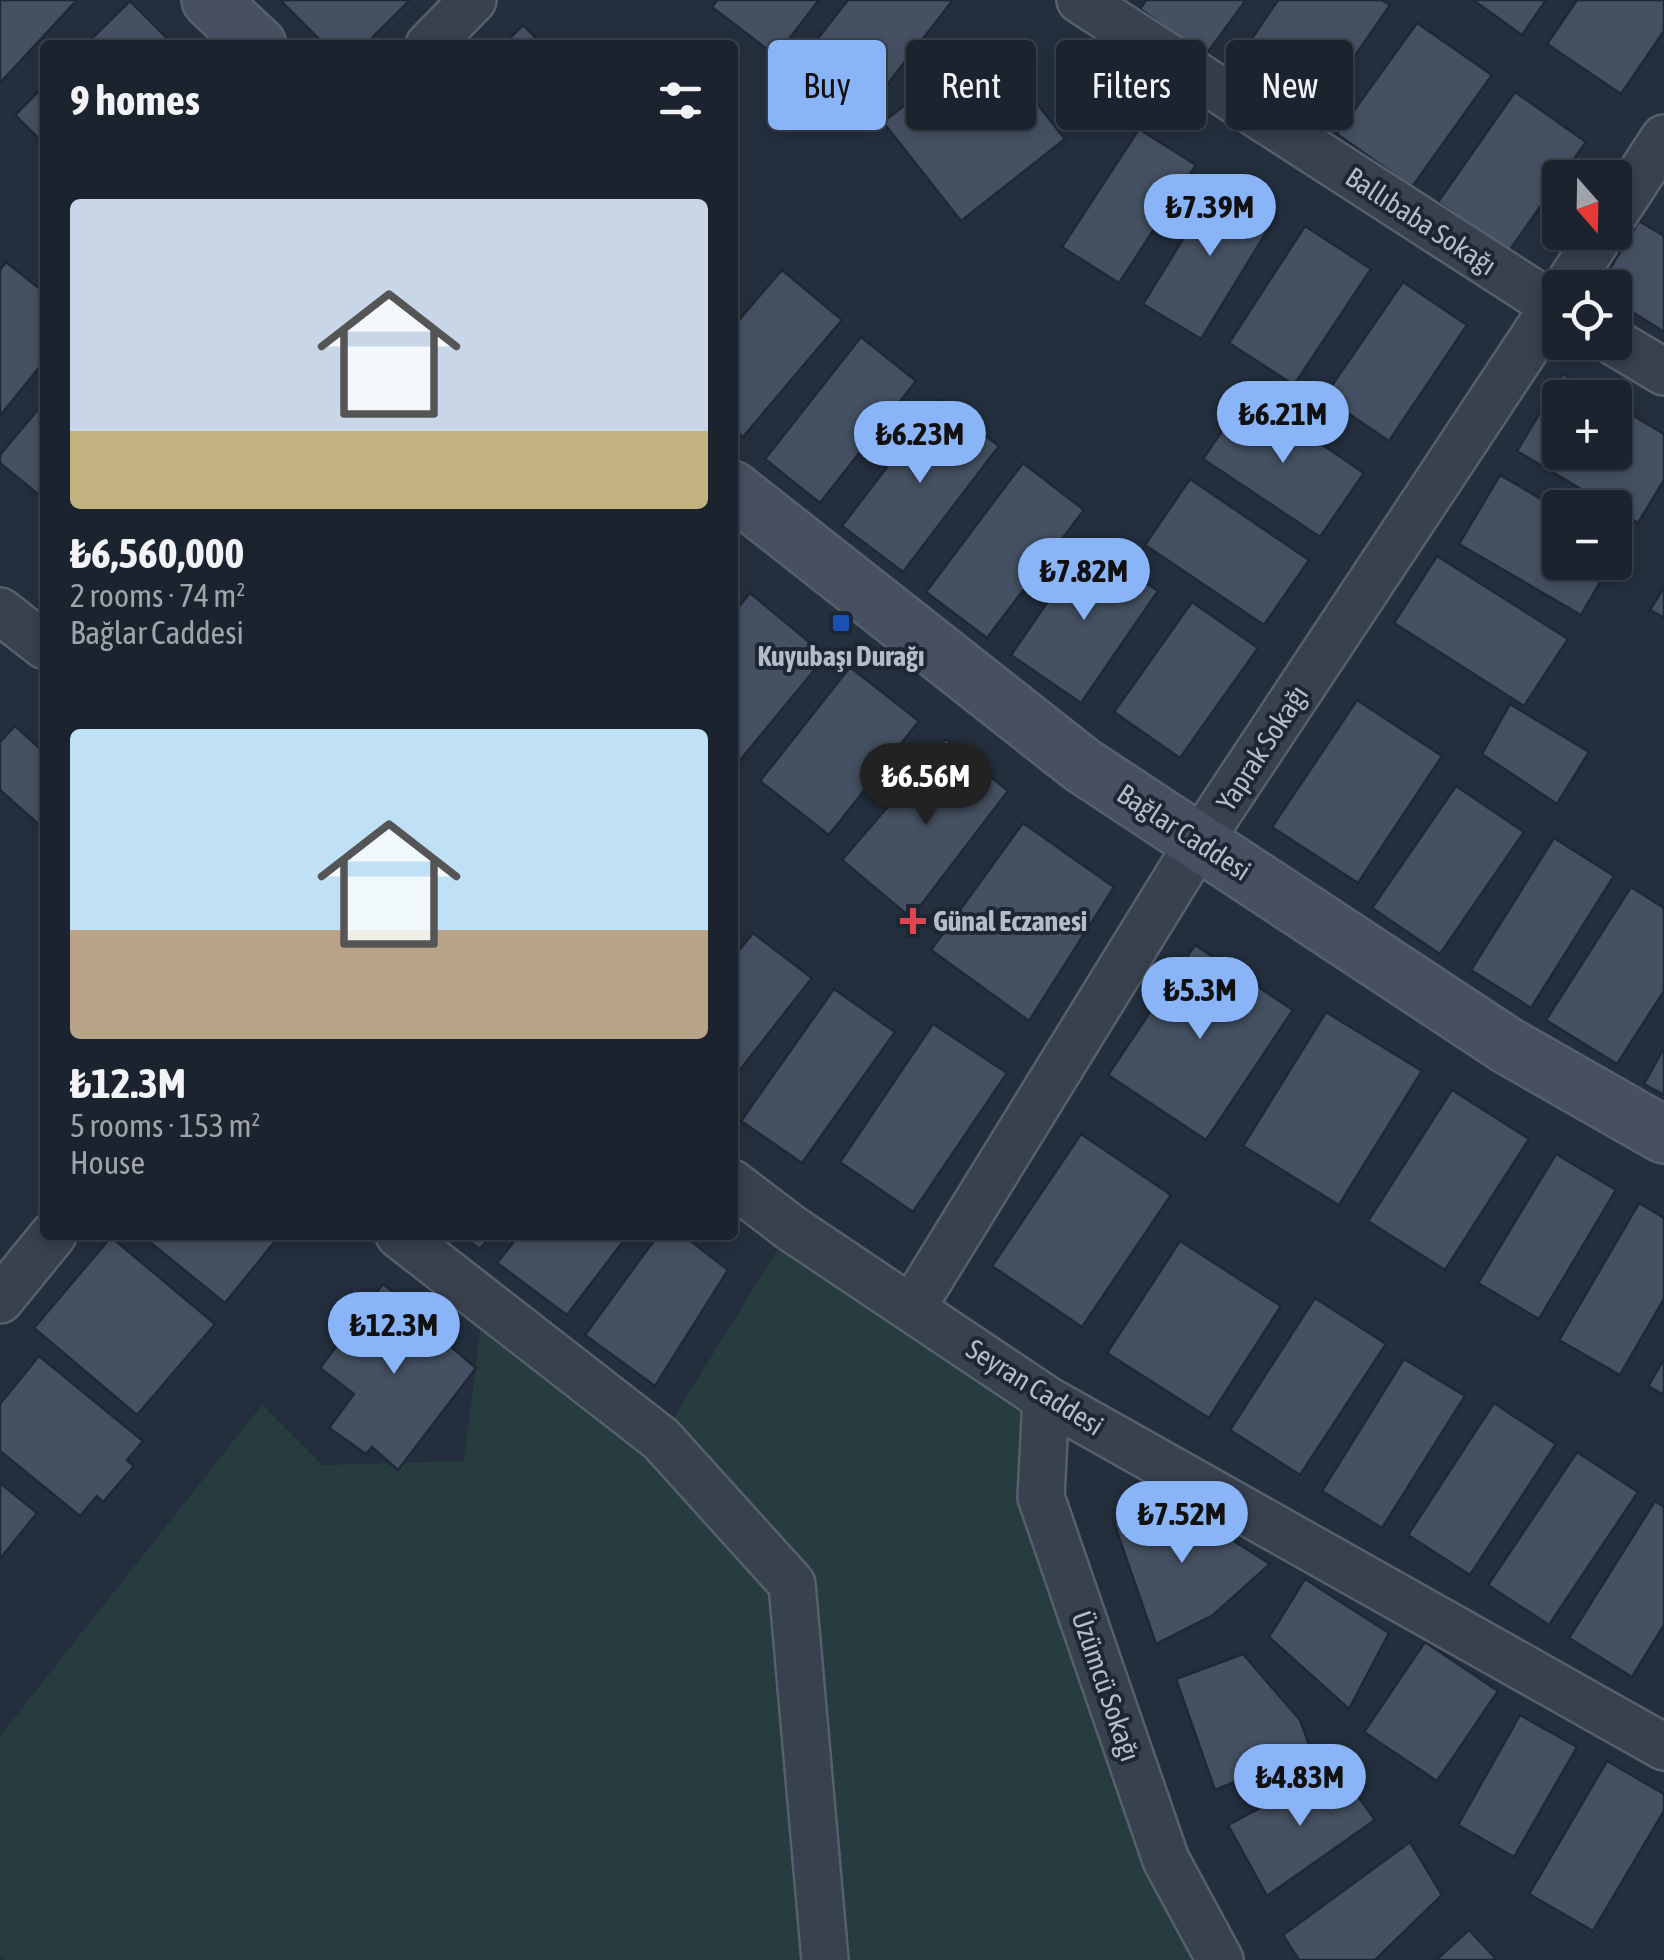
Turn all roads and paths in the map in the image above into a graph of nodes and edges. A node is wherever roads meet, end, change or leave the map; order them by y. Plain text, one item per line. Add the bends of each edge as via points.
1 (210, 0) edge
2 (473, 0) edge
3 (1080, 0) edge
4 (253, 40) edge
5 (435, 40) edge
6 (1664, 138) edge
7 (1632, 187) edge
8 (1542, 289) edge
9 (1542, 327) edge
10 (1632, 353) edge
11 (1664, 372) edge
12 (738, 495) edge
13 (1200, 842) junction
14 (1664, 1135) edge
15 (738, 1188) edge
16 (405, 1240) edge
17 (912, 1308) junction
18 (1046, 1398) junction
19 (1664, 1747) edge
20 (825, 1960) edge
21 (1220, 1960) edge

1 - 4 main road
2 - 5 street
3 - 8 street, Ballıbaba Sokağı
6 - 7 street
9 - 13 street, Yaprak Sokağı
10 - 11 street
12 - 13 main road, Bağlar Caddesi via 1082,765
13 - 14 main road, Bağlar Caddesi via 1508,1046
13 - 17 street, Yaprak Sokağı
15 - 17 street, Seyran Caddesi
16 - 20 street via 661,1438 792,1584
17 - 18 street, Seyran Caddesi
18 - 19 street, Seyran Caddesi
18 - 21 street, Üzümcü Sokağı via 1041,1497 1166,1860

